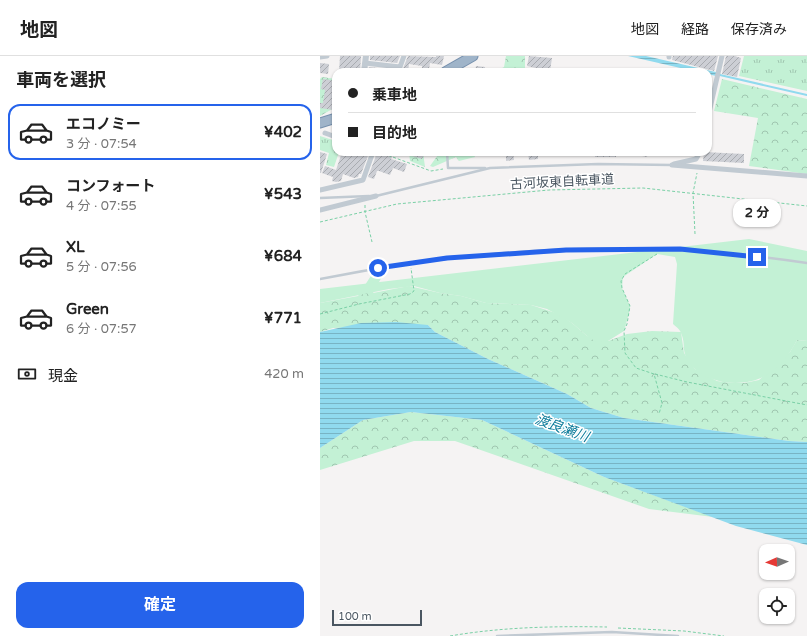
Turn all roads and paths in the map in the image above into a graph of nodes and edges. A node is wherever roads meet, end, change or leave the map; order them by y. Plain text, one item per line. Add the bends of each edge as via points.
1 (327, 56) edge
2 (404, 56) edge
3 (473, 56) edge
4 (722, 56) edge
5 (320, 57) edge
6 (366, 59) edge
7 (452, 68) edge
8 (712, 99) edge
9 (332, 119) edge
10 (320, 123) edge
11 (325, 133) dead end
12 (332, 136) edge
13 (372, 156) edge
14 (390, 156) edge
15 (447, 156) edge
16 (698, 156) edge
17 (672, 165) junction
18 (448, 168) junction
19 (490, 168) junction
20 (698, 169) dead end
21 (807, 176) edge
22 (320, 190) edge
23 (693, 193) junction
24 (376, 196) junction
25 (320, 198) edge
26 (365, 202) dead end
27 (807, 206) edge
28 (320, 210) edge
29 (365, 212) junction
30 (320, 222) edge
31 (695, 234) dead end
32 (372, 242) dead end
33 (661, 249) junction
34 (410, 263) junction
35 (807, 263) edge
36 (320, 279) edge
37 (320, 314) edge
38 (654, 374) junction
39 (807, 405) edge
40 (659, 414) dead end
41 (497, 636) edge
42 (678, 636) edge

1 - 5 street
2 - 6 street via 400,67
3 - 7 highway
4 - 8 street
9 - 10 highway
11 - 12 street
13 - 22 street via 363,180
14 - 18 path via 431,171
15 - 18 lane
16 - 17 street via 696,159
17 - 19 lane via 598,164
17 - 21 street
18 - 19 lane
19 - 24 lane
20 - 23 path
23 - 27 path, 古河坂東自転車道
23 - 29 path, 古河坂東自転車道 via 643,188 549,190 397,204
23 - 31 path
24 - 25 lane
24 - 28 street
26 - 29 path
29 - 30 path, 古河坂東自転車道
29 - 32 path
33 - 34 lane via 566,250
33 - 35 lane
33 - 38 path via 658,254 625,274 621,282 630,306 624,331 625,353 636,368
34 - 36 lane
34 - 37 path via 414,291 410,294
38 - 39 path
38 - 40 path via 662,403
41 - 42 lane via 600,632

